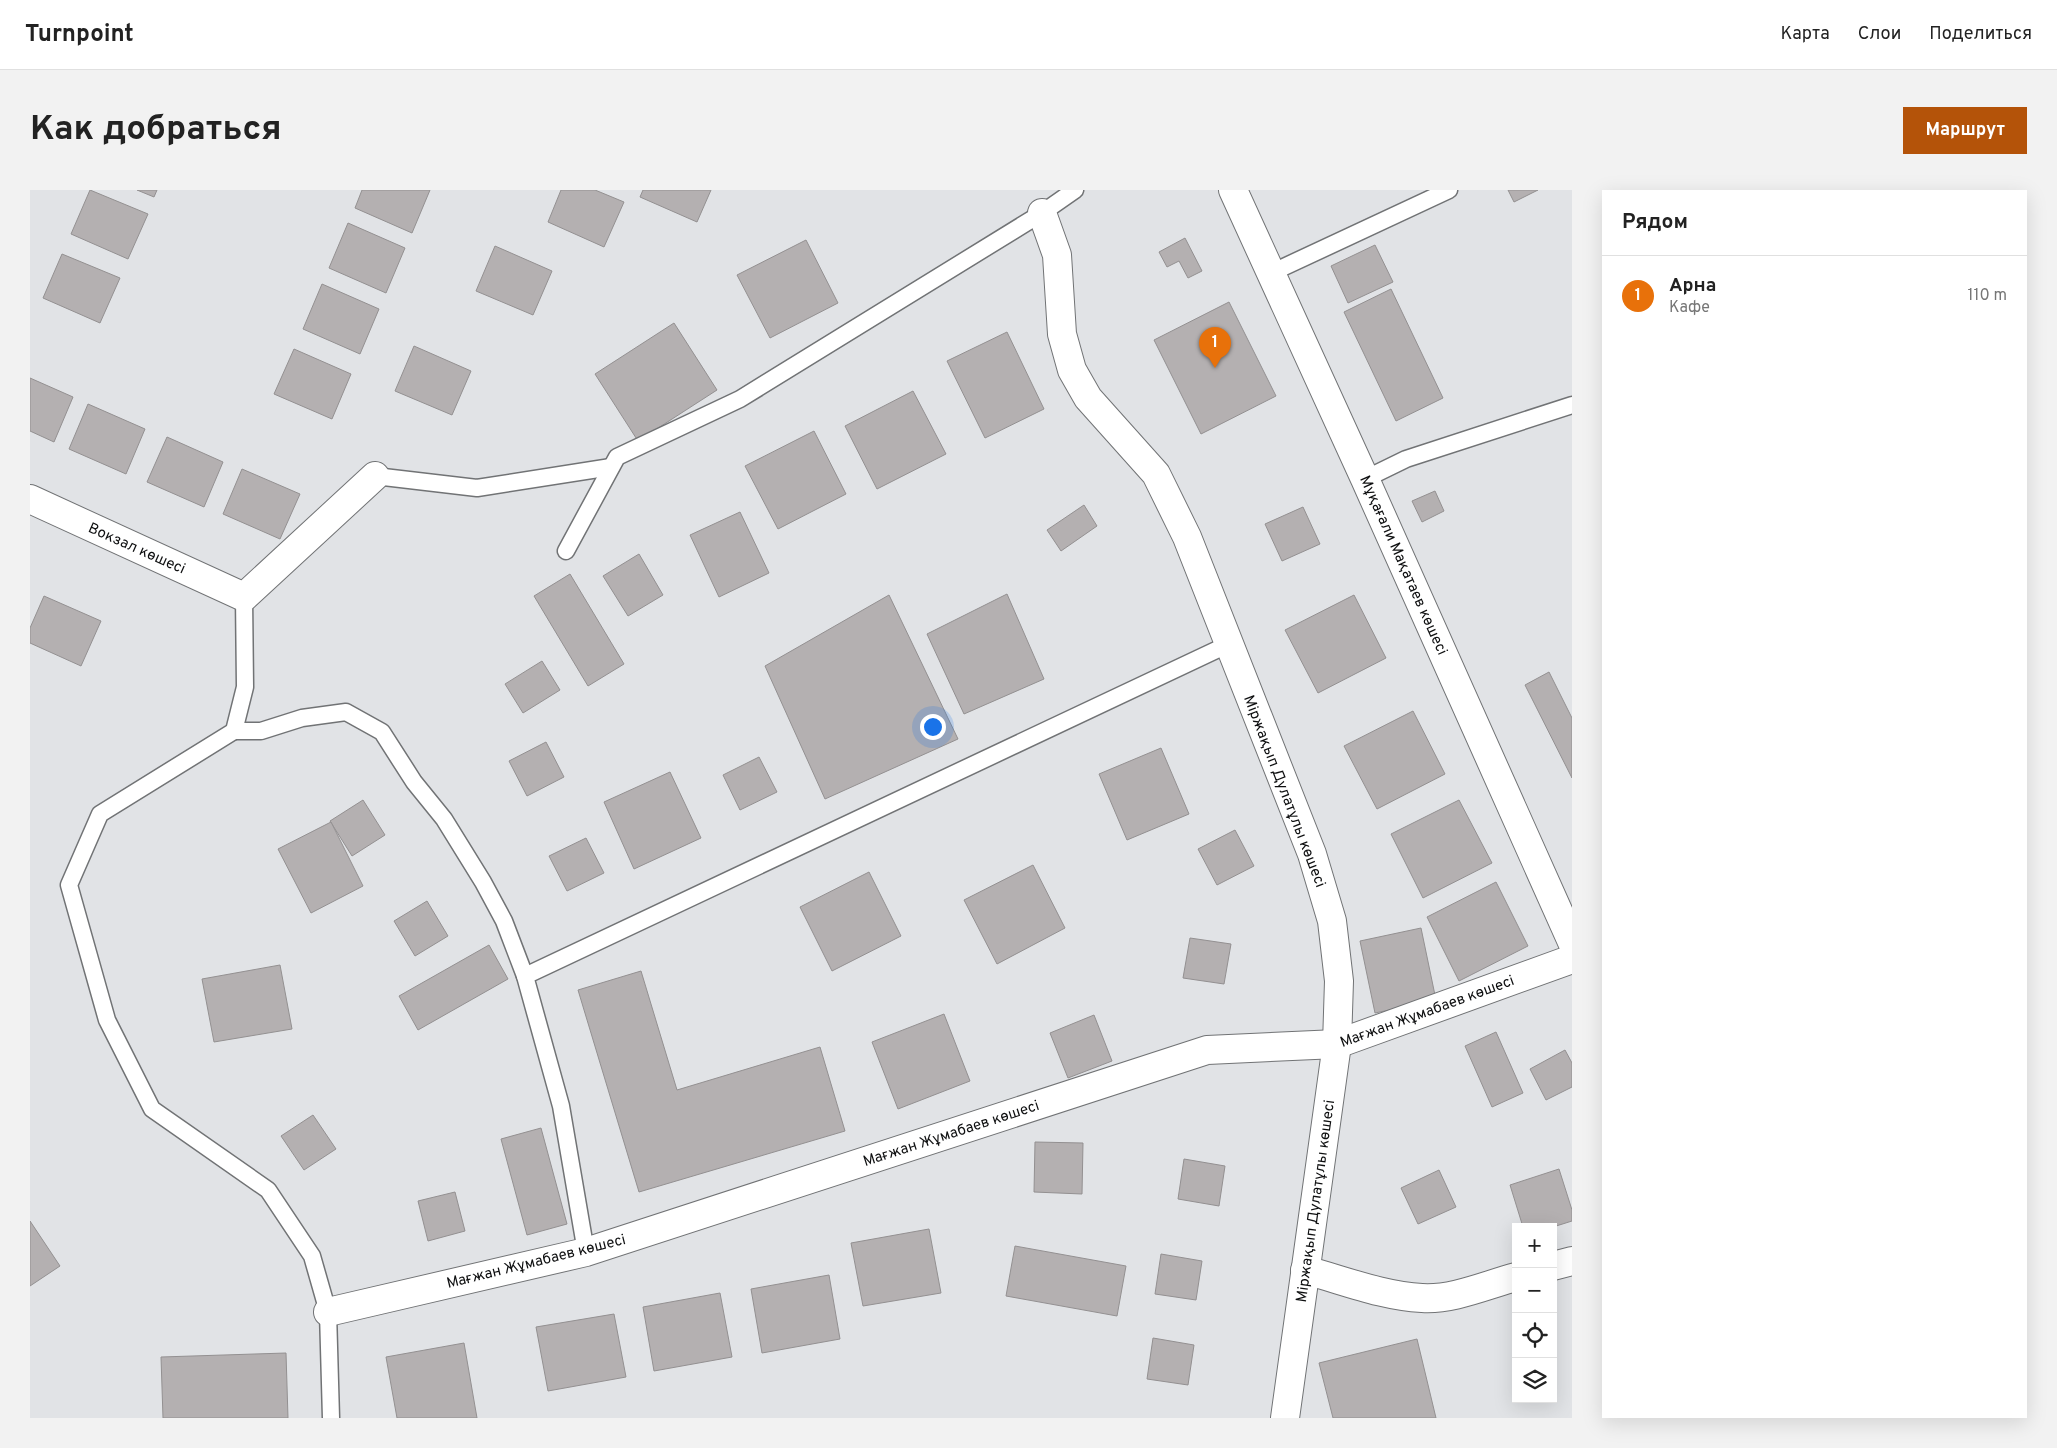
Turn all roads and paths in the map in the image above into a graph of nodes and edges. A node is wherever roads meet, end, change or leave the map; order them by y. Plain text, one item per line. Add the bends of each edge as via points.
1 (1075, 190) edge
2 (1233, 190) edge
3 (1449, 190) edge
4 (1042, 213) junction
5 (1271, 273) junction
6 (1572, 405) edge
7 (611, 467) junction
8 (375, 476) joint
9 (1365, 479) junction
10 (30, 499) edge
11 (566, 551) dead end
12 (244, 597) junction
13 (1229, 644) junction
14 (234, 731) junction
15 (1572, 942) edge
16 (1572, 959) edge
17 (525, 976) junction
18 (1337, 1044) junction
19 (586, 1252) junction
20 (1572, 1261) edge
21 (1557, 1265) edge
22 (1305, 1270) junction
23 (1512, 1278) edge
24 (328, 1312) junction
25 (332, 1418) edge
26 (1285, 1418) edge

1 - 4 lane
2 - 5 street, Мұқағали Мақатаев көшесі
3 - 5 lane
4 - 7 lane via 740,399 617,457
4 - 13 street, Міржақып Дулатұлы көшесі via 1057,255 1062,334 1072,370 1088,398 1156,474 1188,537
5 - 9 street, Мұқағали Мақатаев көшесі
6 - 9 lane via 1406,458
7 - 8 lane via 476,488
7 - 11 lane
8 - 12 street
9 - 15 street, Мұқағали Мақатаев көшесі
10 - 12 street, Вокзал көшесі
12 - 14 lane via 245,687
13 - 17 lane
13 - 18 street, Міржақып Дулатұлы көшесі via 1312,854 1332,921 1339,981
14 - 17 lane via 261,731 302,718 346,712 382,732 414,782 444,819 483,882 504,921
14 - 24 lane via 100,814 69,885 107,1020 152,1109 268,1190 312,1256
16 - 18 street, Мағжан Жұмабаев көшесі
17 - 19 lane via 561,1106
18 - 19 street, Мағжан Жұмабаев көшесі via 1206,1050
18 - 22 street, Міржақып Дулатұлы көшесі
19 - 24 street, Мағжан Жұмабаев көшесі
20 - 21 street
22 - 23 street via 1423,1298 1448,1296
22 - 26 street, Міржақып Дулатұлы көшесі
24 - 25 lane

